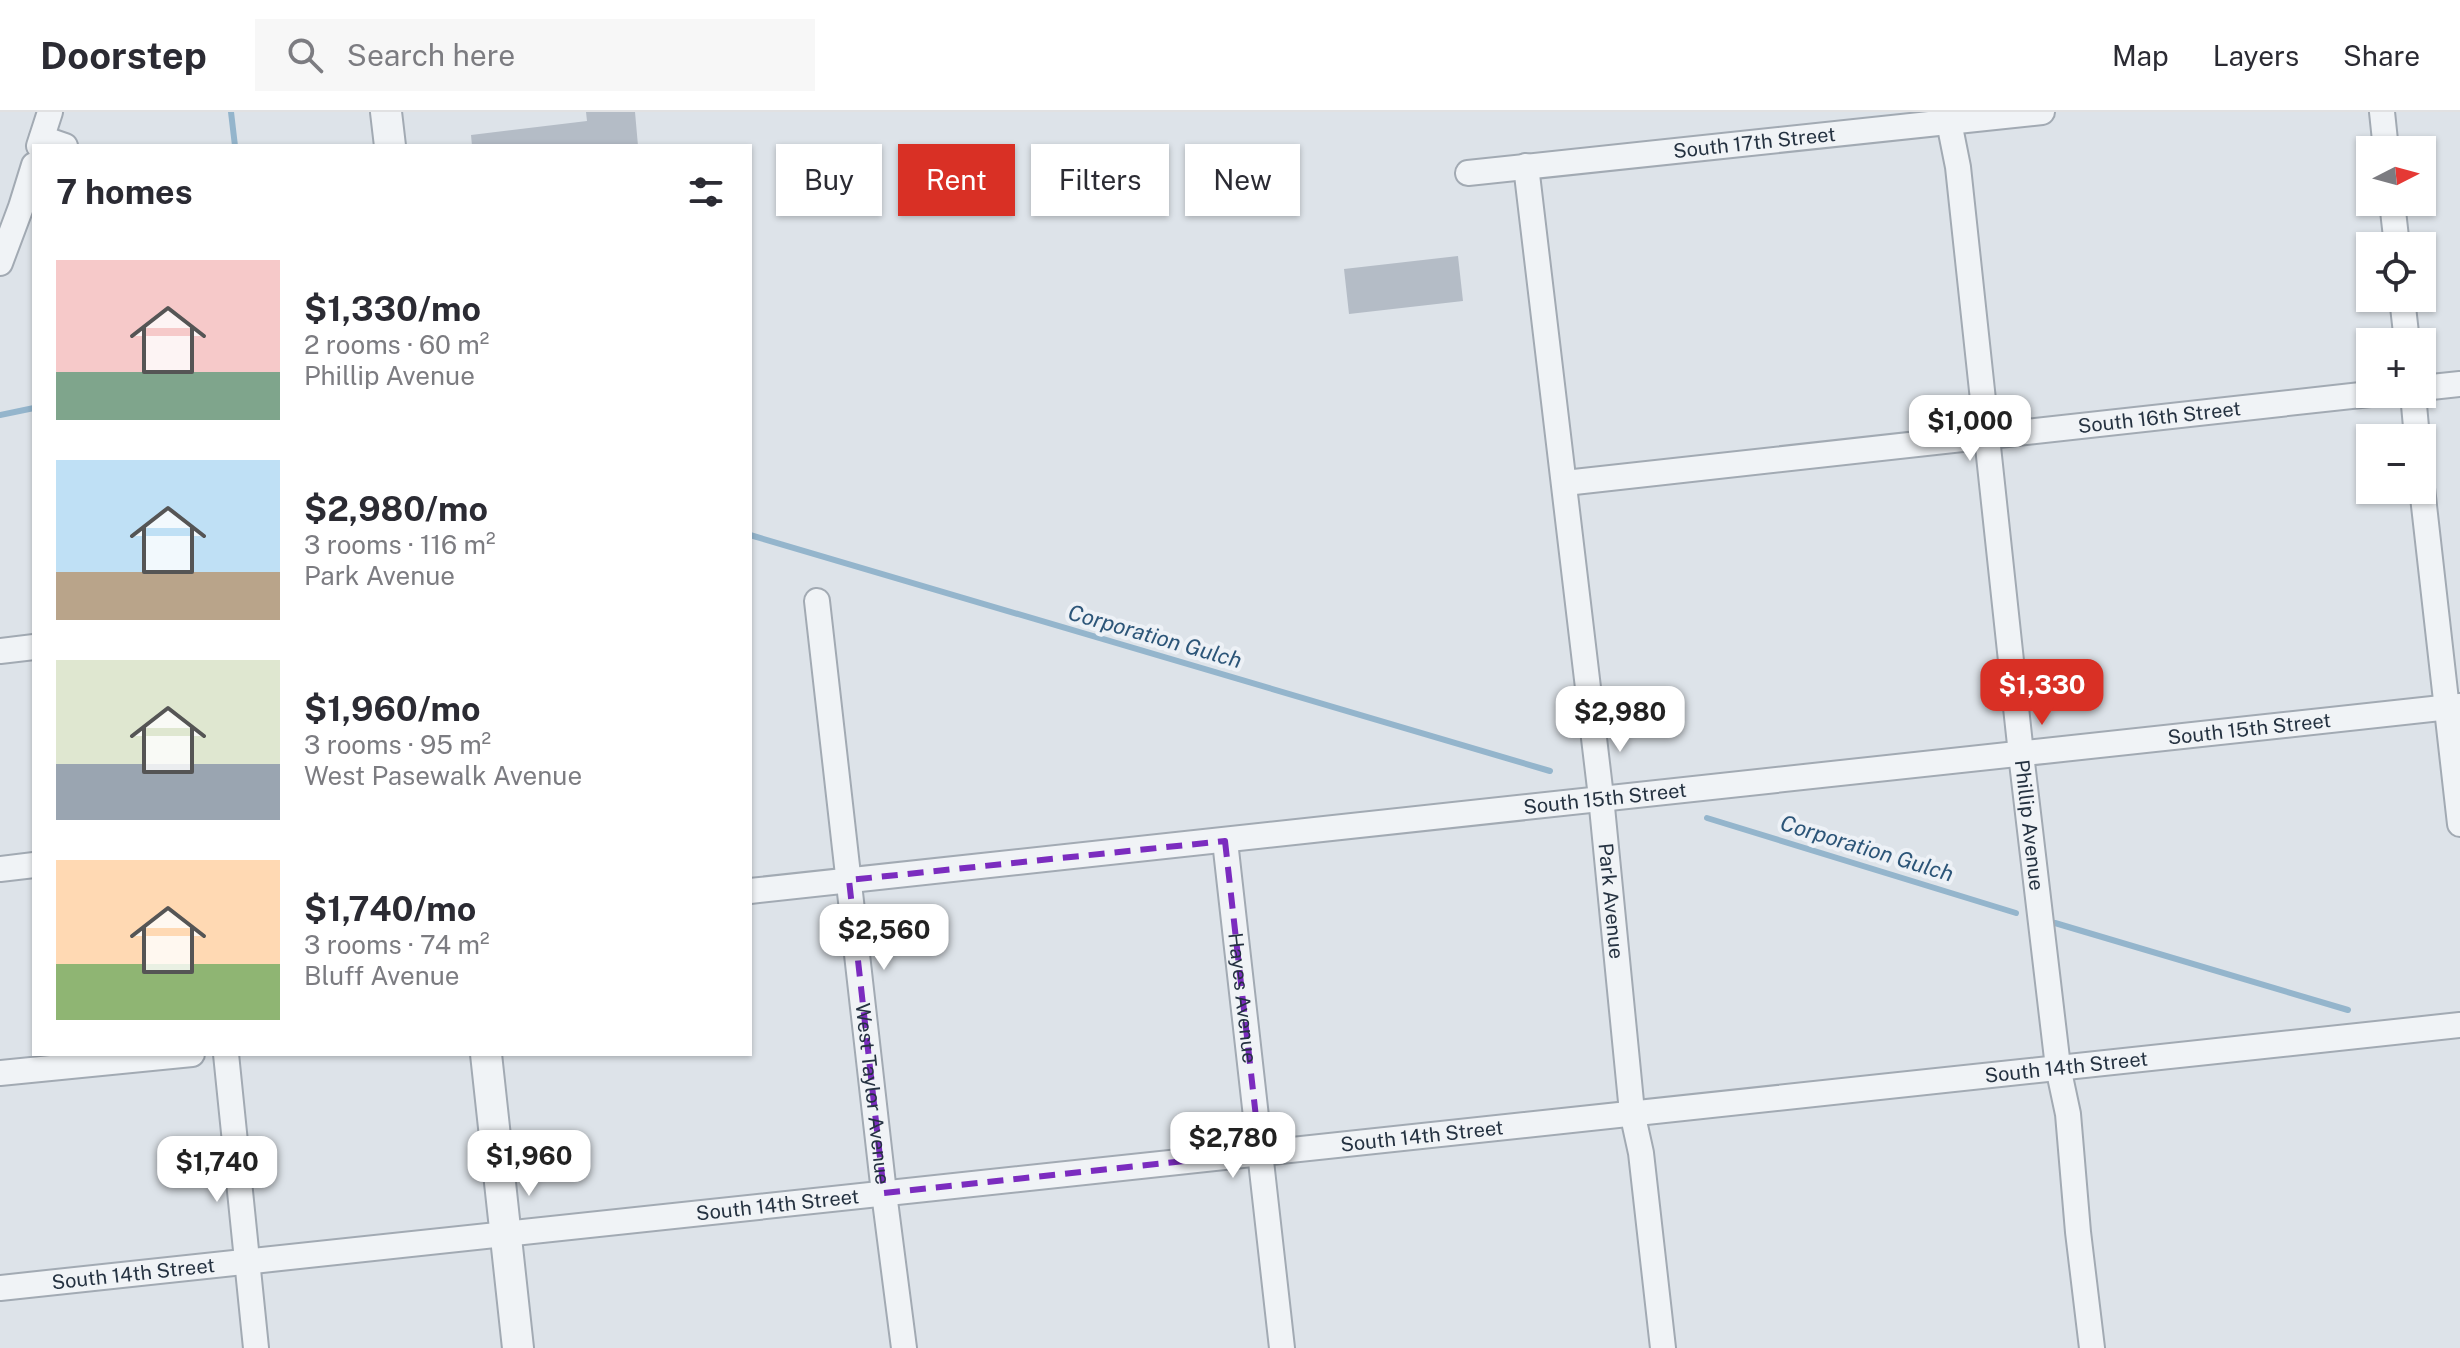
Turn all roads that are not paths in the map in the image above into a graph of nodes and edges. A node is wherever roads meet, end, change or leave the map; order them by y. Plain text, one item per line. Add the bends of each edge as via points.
1 (50, 112) edge
2 (386, 112) edge
3 (2042, 112) edge
4 (2382, 112) edge
5 (1948, 117) edge
6 (2385, 136) edge
7 (40, 142) edge
8 (390, 144) edge
9 (1526, 166) junction
10 (1468, 173) dead end
11 (32, 179) edge
12 (28, 208) edge
13 (0, 263) edge
14 (2460, 384) edge
15 (2436, 387) edge
16 (2356, 396) edge
17 (1986, 438) junction
18 (1565, 483) junction
19 (2424, 504) edge
20 (817, 601) dead end
21 (32, 647) edge
22 (0, 651) edge
23 (2453, 707) edge
24 (2021, 754) junction
25 (1601, 797) junction
26 (2460, 824) edge
27 (1225, 841) junction
28 (32, 865) edge
29 (0, 869) edge
30 (849, 880) junction
31 (752, 891) edge
32 (2460, 1025) edge
33 (172, 1056) edge
34 (226, 1056) edge
35 (486, 1056) edge
36 (2058, 1067) junction
37 (0, 1073) edge
38 (1632, 1112) junction
39 (1260, 1153) junction
40 (884, 1193) junction
41 (505, 1233) junction
42 (247, 1260) junction
43 (0, 1288) edge
44 (256, 1348) edge
45 (518, 1348) edge
46 (904, 1348) edge
47 (1282, 1348) edge
48 (1663, 1348) edge
49 (2092, 1348) edge

1 - 7 street
2 - 8 street
3 - 5 street, South 17th Street
4 - 6 street
5 - 9 street, South 17th Street
5 - 17 street, Phillip Avenue via 1958,167
9 - 10 street, South 17th Street
9 - 18 street, Park Avenue
11 - 12 street
12 - 13 street
14 - 15 street
16 - 17 street, South 16th Street
17 - 18 street, South 16th Street
17 - 24 street, Phillip Avenue
18 - 25 street, Park Avenue
19 - 23 street
20 - 30 street, West Taylor Avenue
21 - 22 street
23 - 24 street, South 15th Street
23 - 26 street
24 - 25 street, South 15th Street
24 - 36 street, Phillip Avenue
25 - 27 street, South 15th Street
25 - 38 street, Park Avenue
27 - 30 street, South 15th Street
27 - 39 street, Hayes Avenue
28 - 29 street
30 - 31 street, South 15th Street
30 - 40 street, West Taylor Avenue
32 - 36 street, South 14th Street
33 - 37 street
34 - 42 street
35 - 41 street
36 - 38 street, South 14th Street
36 - 49 street, Phillip Avenue via 2068,1114
38 - 39 street, South 14th Street
38 - 48 street, Park Avenue
39 - 40 street, South 14th Street
39 - 47 street, Hayes Avenue
40 - 41 street, South 14th Street
40 - 46 street, West Taylor Avenue
41 - 42 street, South 14th Street
41 - 45 street
42 - 43 street, South 14th Street
42 - 44 street

